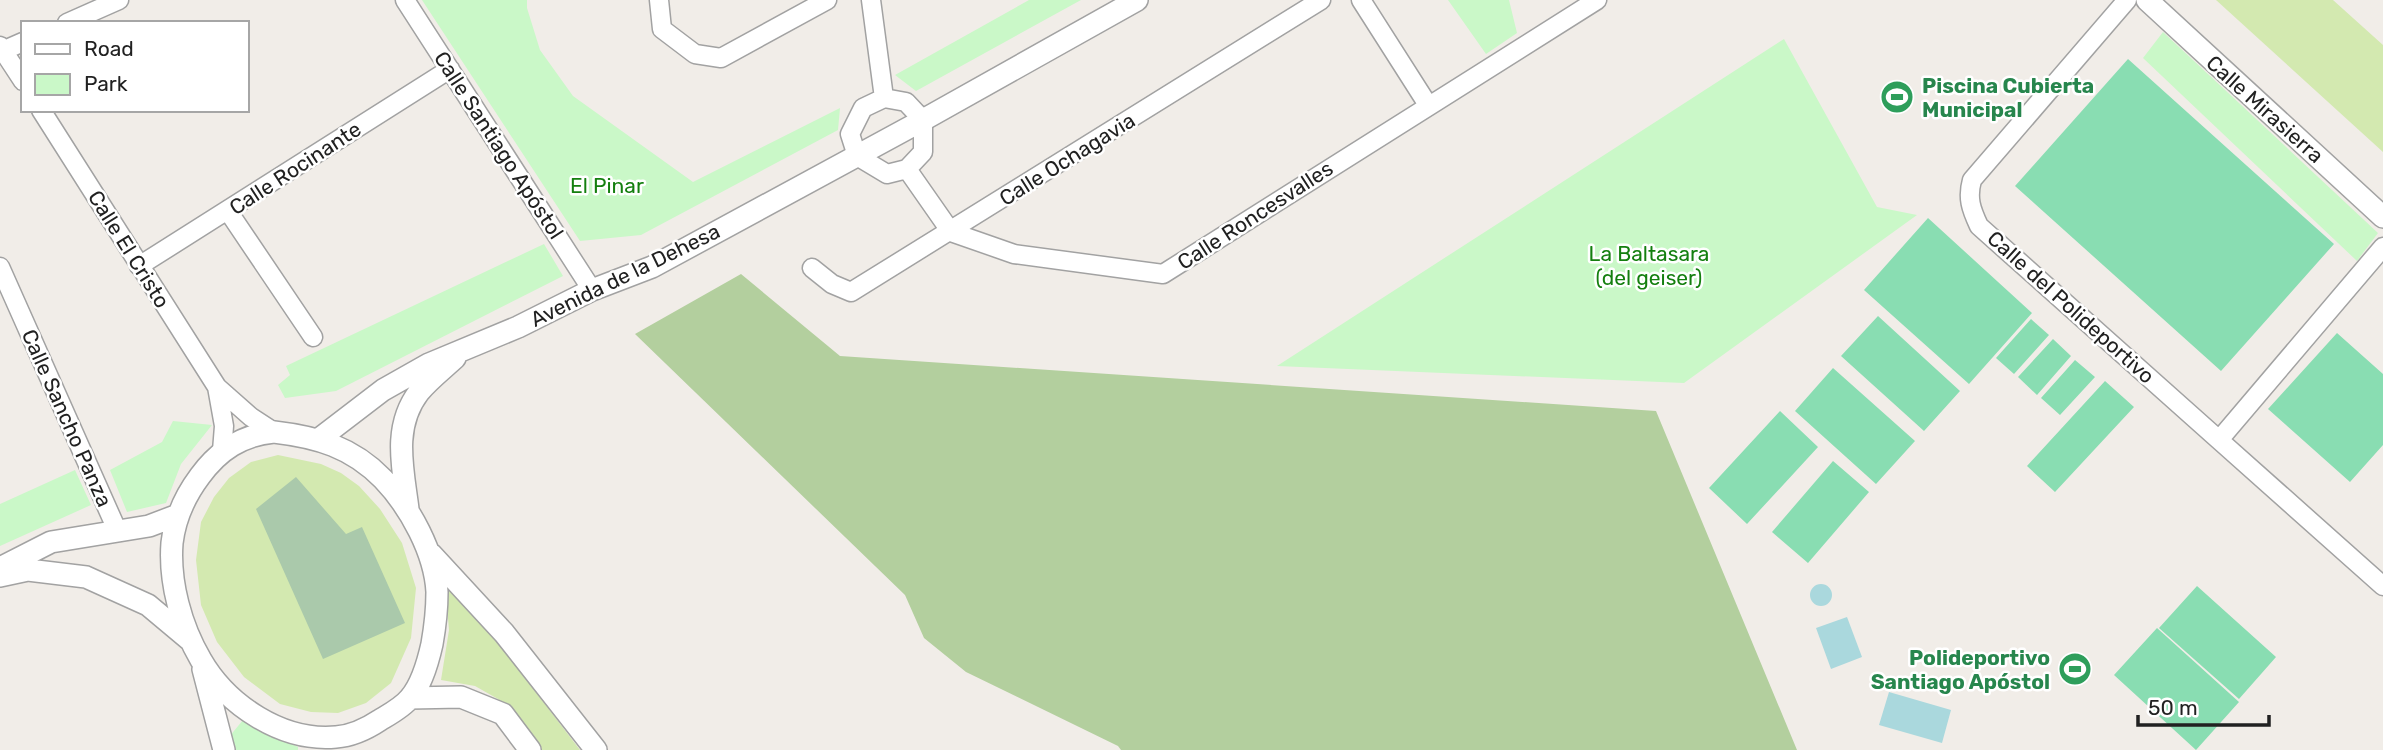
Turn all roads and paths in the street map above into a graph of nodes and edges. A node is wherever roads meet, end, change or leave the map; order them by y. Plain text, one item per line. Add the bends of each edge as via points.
1 (119, 0) edge
2 (405, 0) edge
3 (659, 0) edge
4 (827, 0) edge
5 (871, 0) edge
6 (1137, 0) edge
7 (1321, 0) edge
8 (1361, 0) edge
9 (1597, 0) edge
10 (2127, 0) edge
11 (2147, 0) edge
12 (72, 21) edge
13 (21, 43) edge
14 (1, 49) edge
15 (450, 69) junction
16 (21, 78) edge
17 (884, 98) junction
18 (1428, 105) junction
19 (42, 112) edge
20 (923, 120) junction
21 (857, 156) junction
22 (907, 169) junction
23 (228, 211) junction
24 (2383, 217) edge
25 (951, 232) junction
26 (2383, 247) edge
27 (139, 266) junction
28 (0, 267) edge
29 (812, 268) dead end
30 (592, 290) junction
31 (313, 337) dead end
32 (464, 349) junction
33 (217, 387) junction
34 (274, 432) junction
35 (319, 439) junction
36 (2219, 440) junction
37 (222, 451) junction
38 (409, 514) junction
39 (178, 515) junction
40 (117, 530) junction
41 (426, 549) junction
42 (0, 568) edge
43 (0, 576) edge
44 (2383, 586) edge
45 (197, 652) junction
46 (410, 698) junction
47 (331, 744) edge
48 (224, 750) edge
49 (530, 750) edge
50 (596, 750) edge

1 - 12 street
2 - 15 street, Calle Santiago Apóstol
3 - 4 street via 662,29 695,54 721,58
5 - 17 street
6 - 20 street, Avenida de la Dehesa
7 - 25 street, Calle Ochagavia
8 - 18 street
9 - 18 street, Calle Roncesvalles
10 - 36 street, Calle del Polideportivo via 1972,180 1968,193 1971,211 1979,226
11 - 24 street, Calle Mirasierra
13 - 14 street
14 - 16 street
15 - 23 street, Calle Rocinante
15 - 30 street, Calle Santiago Apóstol
17 - 20 street via 906,102
17 - 21 street via 863,108 850,134
18 - 25 street, Calle Roncesvalles via 1163,274 1014,254
19 - 27 street, Calle El Cristo
20 - 21 street, Avenida de la Dehesa
20 - 22 street via 923,152
21 - 22 street via 887,174
21 - 30 street, Avenida de la Dehesa via 652,267
22 - 25 street
23 - 27 street, Calle Rocinante
23 - 31 street
25 - 29 street, Calle Ochagavia via 852,292
26 - 36 street
27 - 33 street, Calle El Cristo
28 - 40 street, Calle Sancho Panza
30 - 32 street, Avenida de la Dehesa
32 - 35 street, Avenida de la Dehesa via 383,390
32 - 38 street, Avenida de la Dehesa via 419,393 404,419 400,449
33 - 34 street, Calle El Cristo
33 - 37 street, Calle El Cristo via 224,426
34 - 35 street
34 - 37 street via 257,433
35 - 38 street via 382,478
36 - 44 street, Calle del Polideportivo
37 - 39 street via 184,498
38 - 41 street
39 - 40 street via 149,526
39 - 45 street via 172,541 175,591
40 - 42 street via 51,542
41 - 46 street via 437,591 436,623 429,658
41 - 50 street via 504,634
43 - 45 street via 28,570 86,577 148,605
45 - 47 street via 220,685 247,711 289,732
45 - 48 street
46 - 47 street via 380,720
46 - 49 street via 461,697 503,714

